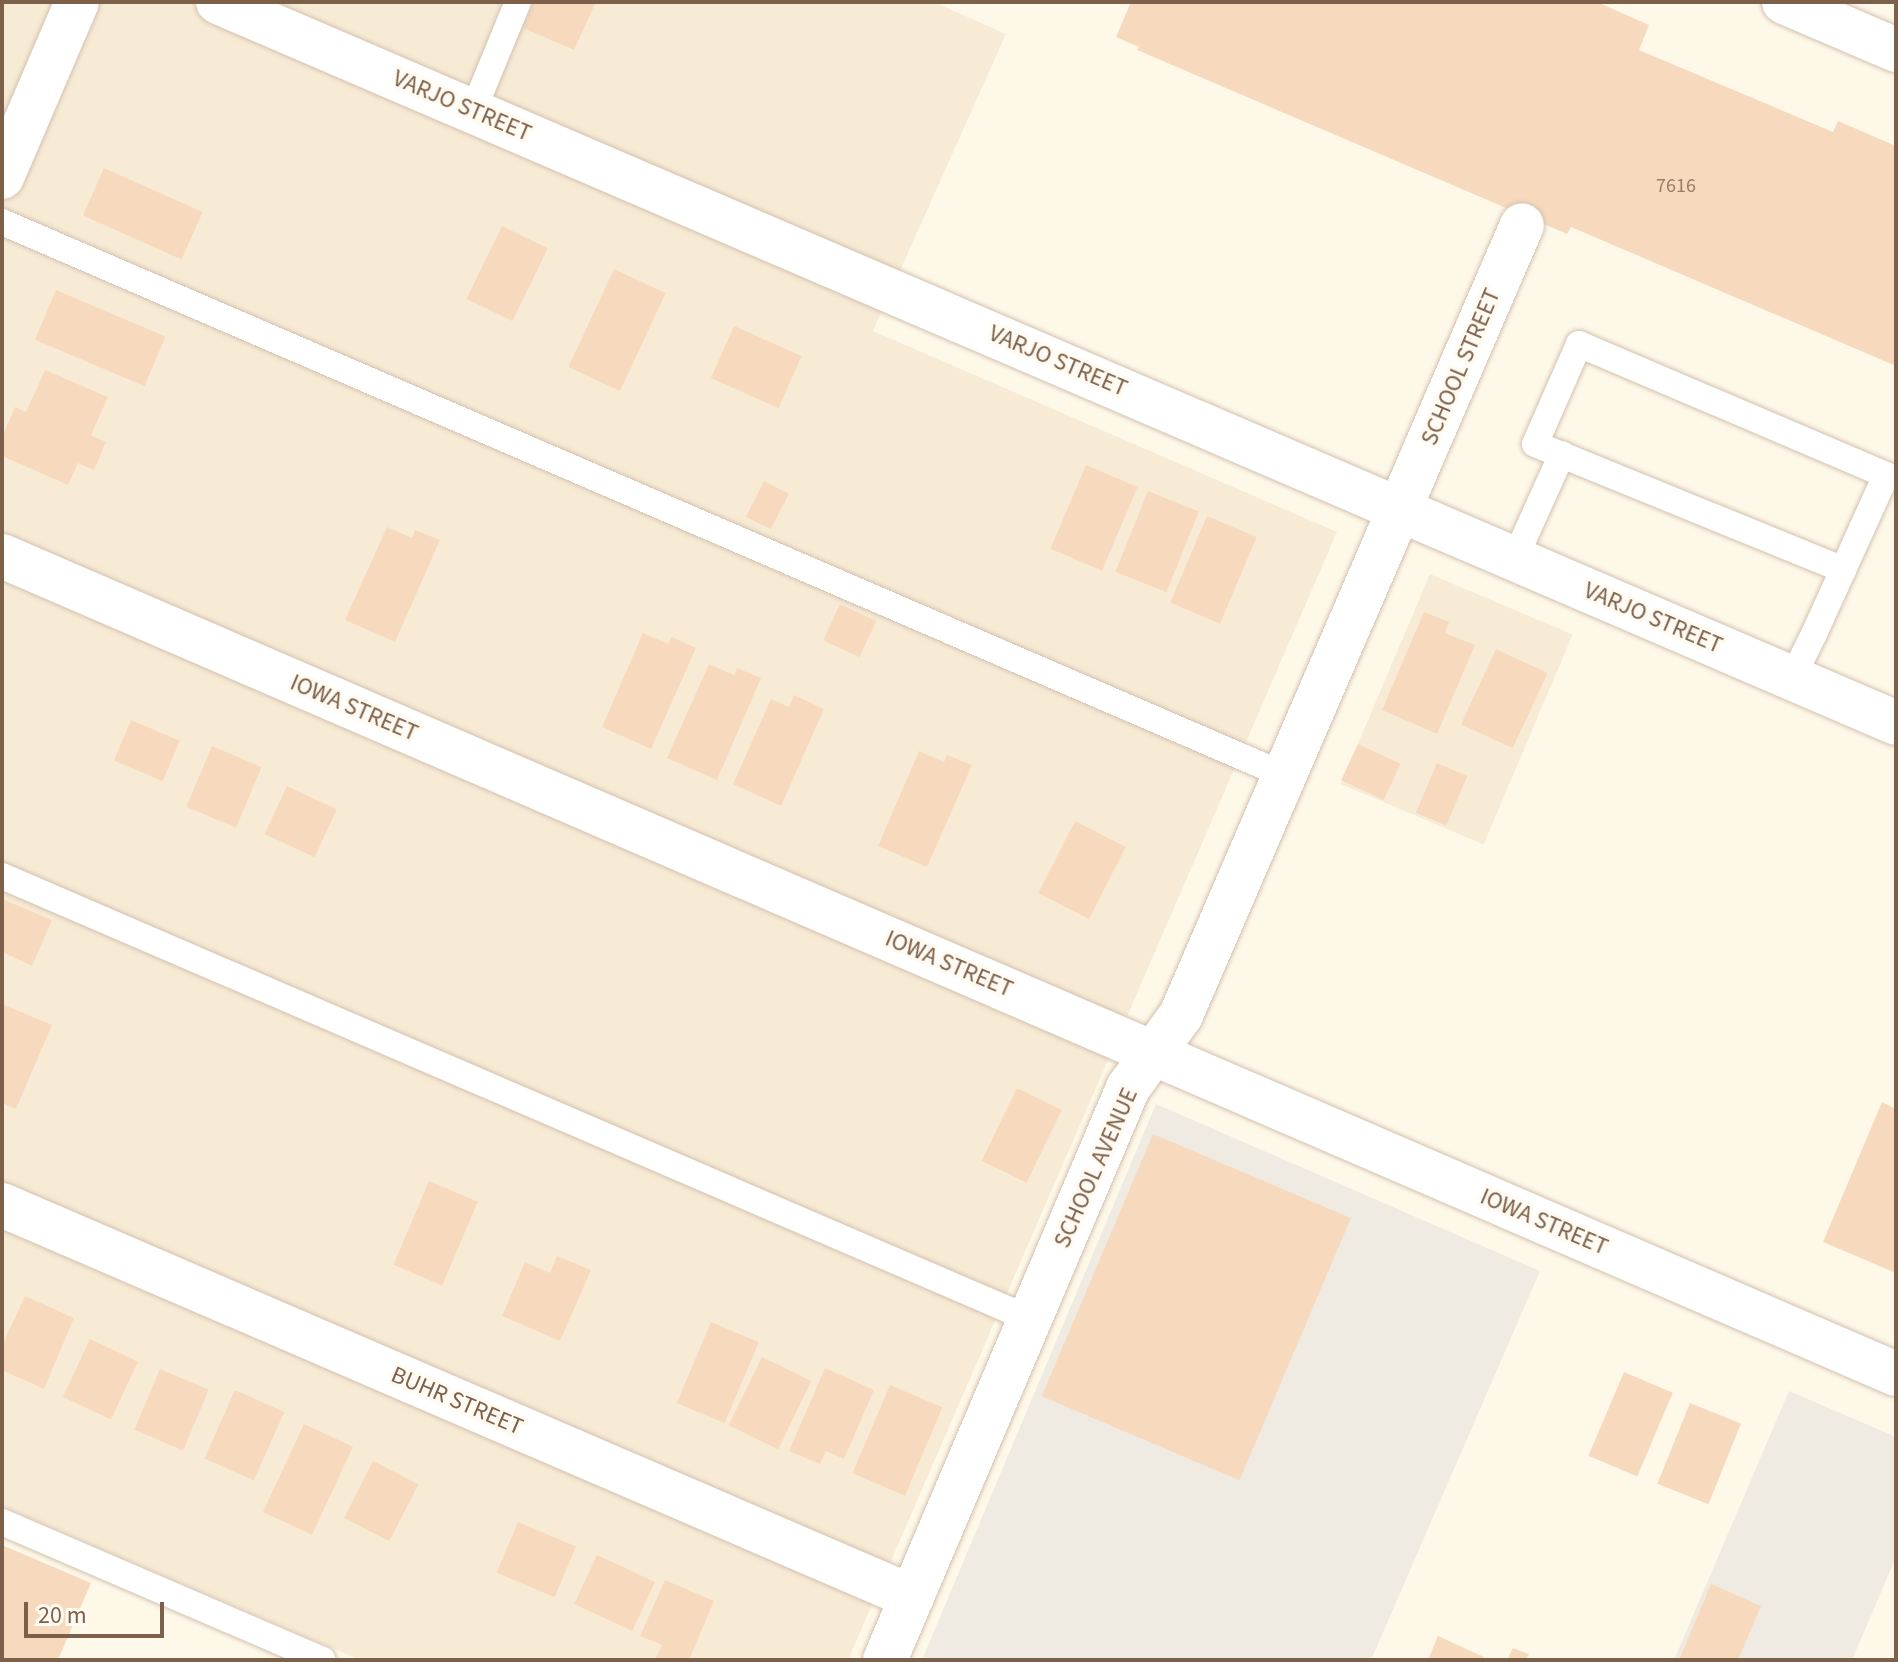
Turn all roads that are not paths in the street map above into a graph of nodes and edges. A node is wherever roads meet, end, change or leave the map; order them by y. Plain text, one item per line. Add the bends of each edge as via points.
1 (77, 2) edge
2 (218, 2) edge
3 (518, 2) edge
4 (1784, 2) edge
5 (1896, 50) edge
6 (473, 111) junction
7 (2, 177) edge
8 (2, 222) edge
9 (1522, 225) dead end
10 (1562, 454) junction
11 (1400, 508) junction
12 (2, 556) edge
13 (1515, 558) junction
14 (1843, 570) junction
15 (1792, 678) junction
16 (1896, 723) edge
17 (1284, 775) junction
18 (2, 876) edge
19 (1153, 1052) junction
20 (2, 1205) edge
21 (1030, 1319) junction
22 (1896, 1374) edge
23 (2, 1522) edge
24 (912, 1597) junction
25 (323, 1660) edge
26 (885, 1660) edge

1 - 7 street
2 - 6 street, VARJO STREET
3 - 6 lane
4 - 5 street
6 - 11 street, VARJO STREET
8 - 17 lane
9 - 11 street, SCHOOL STREET
10 - 13 lane
10 - 14 lane
10 - 14 lane via 1535,444 1579,344 1886,475
11 - 13 street, VARJO STREET
11 - 17 street, SCHOOL AVENUE
12 - 19 street, IOWA STREET
13 - 15 street, VARJO STREET
14 - 15 lane
15 - 16 street, VARJO STREET
17 - 19 street, SCHOOL AVENUE via 1181,1015
18 - 21 lane
19 - 21 street, SCHOOL AVENUE via 1128,1088
19 - 22 street, IOWA STREET
20 - 24 street, BUHR STREET
21 - 24 street, SCHOOL AVENUE
23 - 25 lane
24 - 26 street, SCHOOL AVENUE

